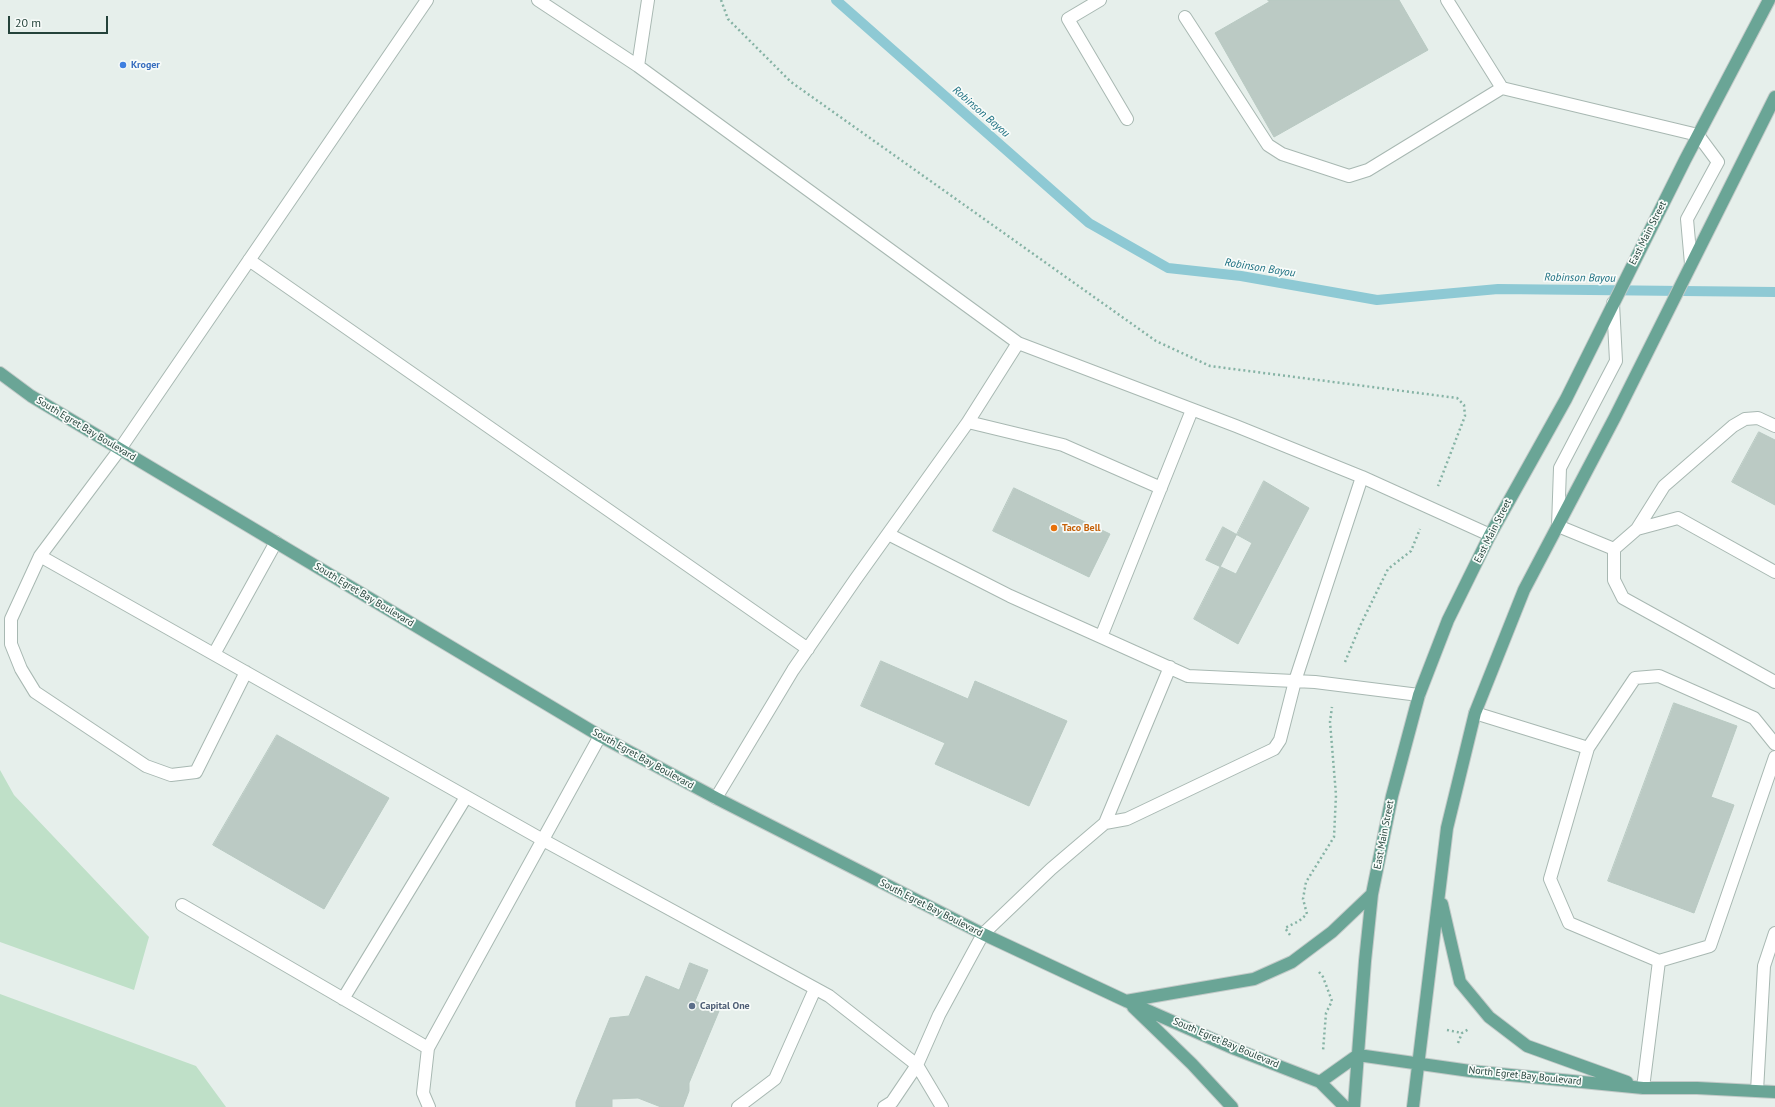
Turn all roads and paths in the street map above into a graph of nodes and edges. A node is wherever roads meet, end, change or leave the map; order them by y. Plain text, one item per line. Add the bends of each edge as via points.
1 (427, 0) edge
2 (538, 0) edge
3 (648, 0) edge
4 (1100, 0) edge
5 (1447, 0) edge
6 (1769, 0) edge
7 (1185, 17) dead end
8 (638, 66) junction
9 (1502, 88) junction
10 (1775, 97) edge
11 (1127, 119) dead end
12 (1698, 136) junction
13 (249, 260) junction
14 (1691, 264) junction
15 (1613, 303) junction
16 (1018, 343) junction
17 (0, 373) edge
18 (1192, 410) junction
19 (968, 422) junction
20 (1775, 426) edge
21 (120, 449) junction
22 (1362, 477) junction
23 (1161, 488) junction
24 (1558, 526) junction
25 (1636, 529) junction
26 (888, 534) junction
27 (1490, 536) junction
28 (276, 542) junction
29 (1614, 549) junction
30 (40, 556) junction
31 (1775, 572) edge
32 (1101, 637) junction
33 (808, 649) junction
34 (214, 654) junction
35 (1170, 668) junction
36 (246, 672) junction
37 (1294, 681) junction
38 (1775, 682) edge
39 (1419, 695) junction
40 (1475, 713) junction
41 (600, 736) junction
42 (1775, 744) edge
43 (1588, 748) junction
44 (1775, 758) edge
45 (466, 797) junction
46 (716, 798) junction
47 (1105, 823) junction
48 (542, 840) junction
49 (1372, 894) junction
50 (1440, 895) junction
51 (182, 905) dead end
52 (1299, 921) dead end
53 (1775, 933) edge
54 (983, 934) junction
55 (1304, 953) junction
56 (1660, 961) junction
57 (815, 989) junction
58 (343, 999) junction
59 (1126, 1000) junction
60 (1439, 1028) dead end
61 (1469, 1029) dead end
62 (1462, 1033) junction
63 (1458, 1043) dead end
64 (428, 1048) junction
65 (1358, 1055) junction
66 (1419, 1063) junction
67 (917, 1065) junction
68 (1320, 1082) junction
69 (1643, 1088) junction
70 (1757, 1091) junction
71 (1775, 1092) edge
72 (429, 1107) edge
73 (738, 1107) edge
74 (884, 1107) edge
75 (942, 1107) edge
76 (1232, 1107) edge
77 (1345, 1107) edge
78 (1354, 1107) edge
79 (1413, 1107) edge

1 - 13 lane
2 - 8 lane
3 - 8 lane
4 - 11 lane via 1068,19
5 - 9 lane
6 - 12 main road, East Main Street
7 - 9 lane via 1268,145 1282,154 1349,176 1368,170
8 - 16 lane
9 - 12 lane
10 - 14 main road
12 - 14 lane via 1718,162 1687,219
12 - 15 main road, East Main Street
13 - 21 lane
13 - 33 lane
14 - 24 main road
15 - 24 lane via 1616,361 1560,468
15 - 27 main road, East Main Street via 1566,399
16 - 18 lane
16 - 19 lane
17 - 21 main road, South Egret Bay Boulevard via 31,396
18 - 22 lane
18 - 23 lane
19 - 23 lane via 1063,445
19 - 26 lane
20 - 25 lane via 1758,418 1745,419 1733,426 1664,486
21 - 28 main road, South Egret Bay Boulevard
21 - 30 lane
22 - 27 lane
22 - 37 lane
23 - 32 lane
24 - 29 lane
24 - 40 main road via 1524,590
25 - 29 lane
25 - 31 lane via 1678,518
26 - 32 lane via 1010,596
26 - 33 lane
27 - 39 main road, East Main Street via 1448,620
28 - 34 lane
28 - 41 main road, South Egret Bay Boulevard
29 - 38 lane via 1614,580 1623,598
30 - 34 lane
30 - 36 lane via 11,619 11,644 21,669 35,692 146,766 171,775 196,772
32 - 35 lane
33 - 46 lane
34 - 36 lane
35 - 37 lane via 1188,676
35 - 47 lane
36 - 45 lane
37 - 39 lane
37 - 47 lane via 1280,740 1274,749 1127,819
39 - 49 main road, East Main Street via 1392,796
40 - 43 lane
40 - 50 main road via 1446,828
41 - 46 main road, South Egret Bay Boulevard
41 - 48 lane
42 - 43 lane via 1754,718 1659,676 1635,678
43 - 56 lane via 1550,879 1569,923
44 - 56 lane via 1710,946
45 - 48 lane
45 - 58 lane
46 - 54 main road, South Egret Bay Boulevard
47 - 54 lane via 1051,869
48 - 57 lane
48 - 64 lane
49 - 55 main road via 1332,932
49 - 65 main road, East Main Street
50 - 66 main road
50 - 69 main road via 1460,982 1489,1017 1527,1046
51 - 58 lane
52 - 55 path via 1285,928
53 - 70 lane via 1764,966
54 - 59 main road, South Egret Bay Boulevard
54 - 67 lane via 939,1015
55 - 59 main road via 1292,962 1254,979
55 - 68 path via 1323,977 1332,1001 1326,1013
56 - 69 lane
57 - 67 lane via 829,996
57 - 73 lane via 775,1079
58 - 64 lane
59 - 68 main road, South Egret Bay Boulevard via 1235,1049
59 - 76 main road
60 - 62 path
61 - 62 path
62 - 63 path
64 - 72 lane via 423,1093
65 - 66 main road, North Egret Bay Boulevard
65 - 68 main road
65 - 78 main road, East Main Street
66 - 69 main road, North Egret Bay Boulevard via 1470,1071
66 - 79 main road
67 - 74 lane via 892,1102
67 - 75 lane
68 - 77 main road
69 - 70 main road, North Egret Bay Boulevard
70 - 71 main road, North Egret Bay Boulevard

